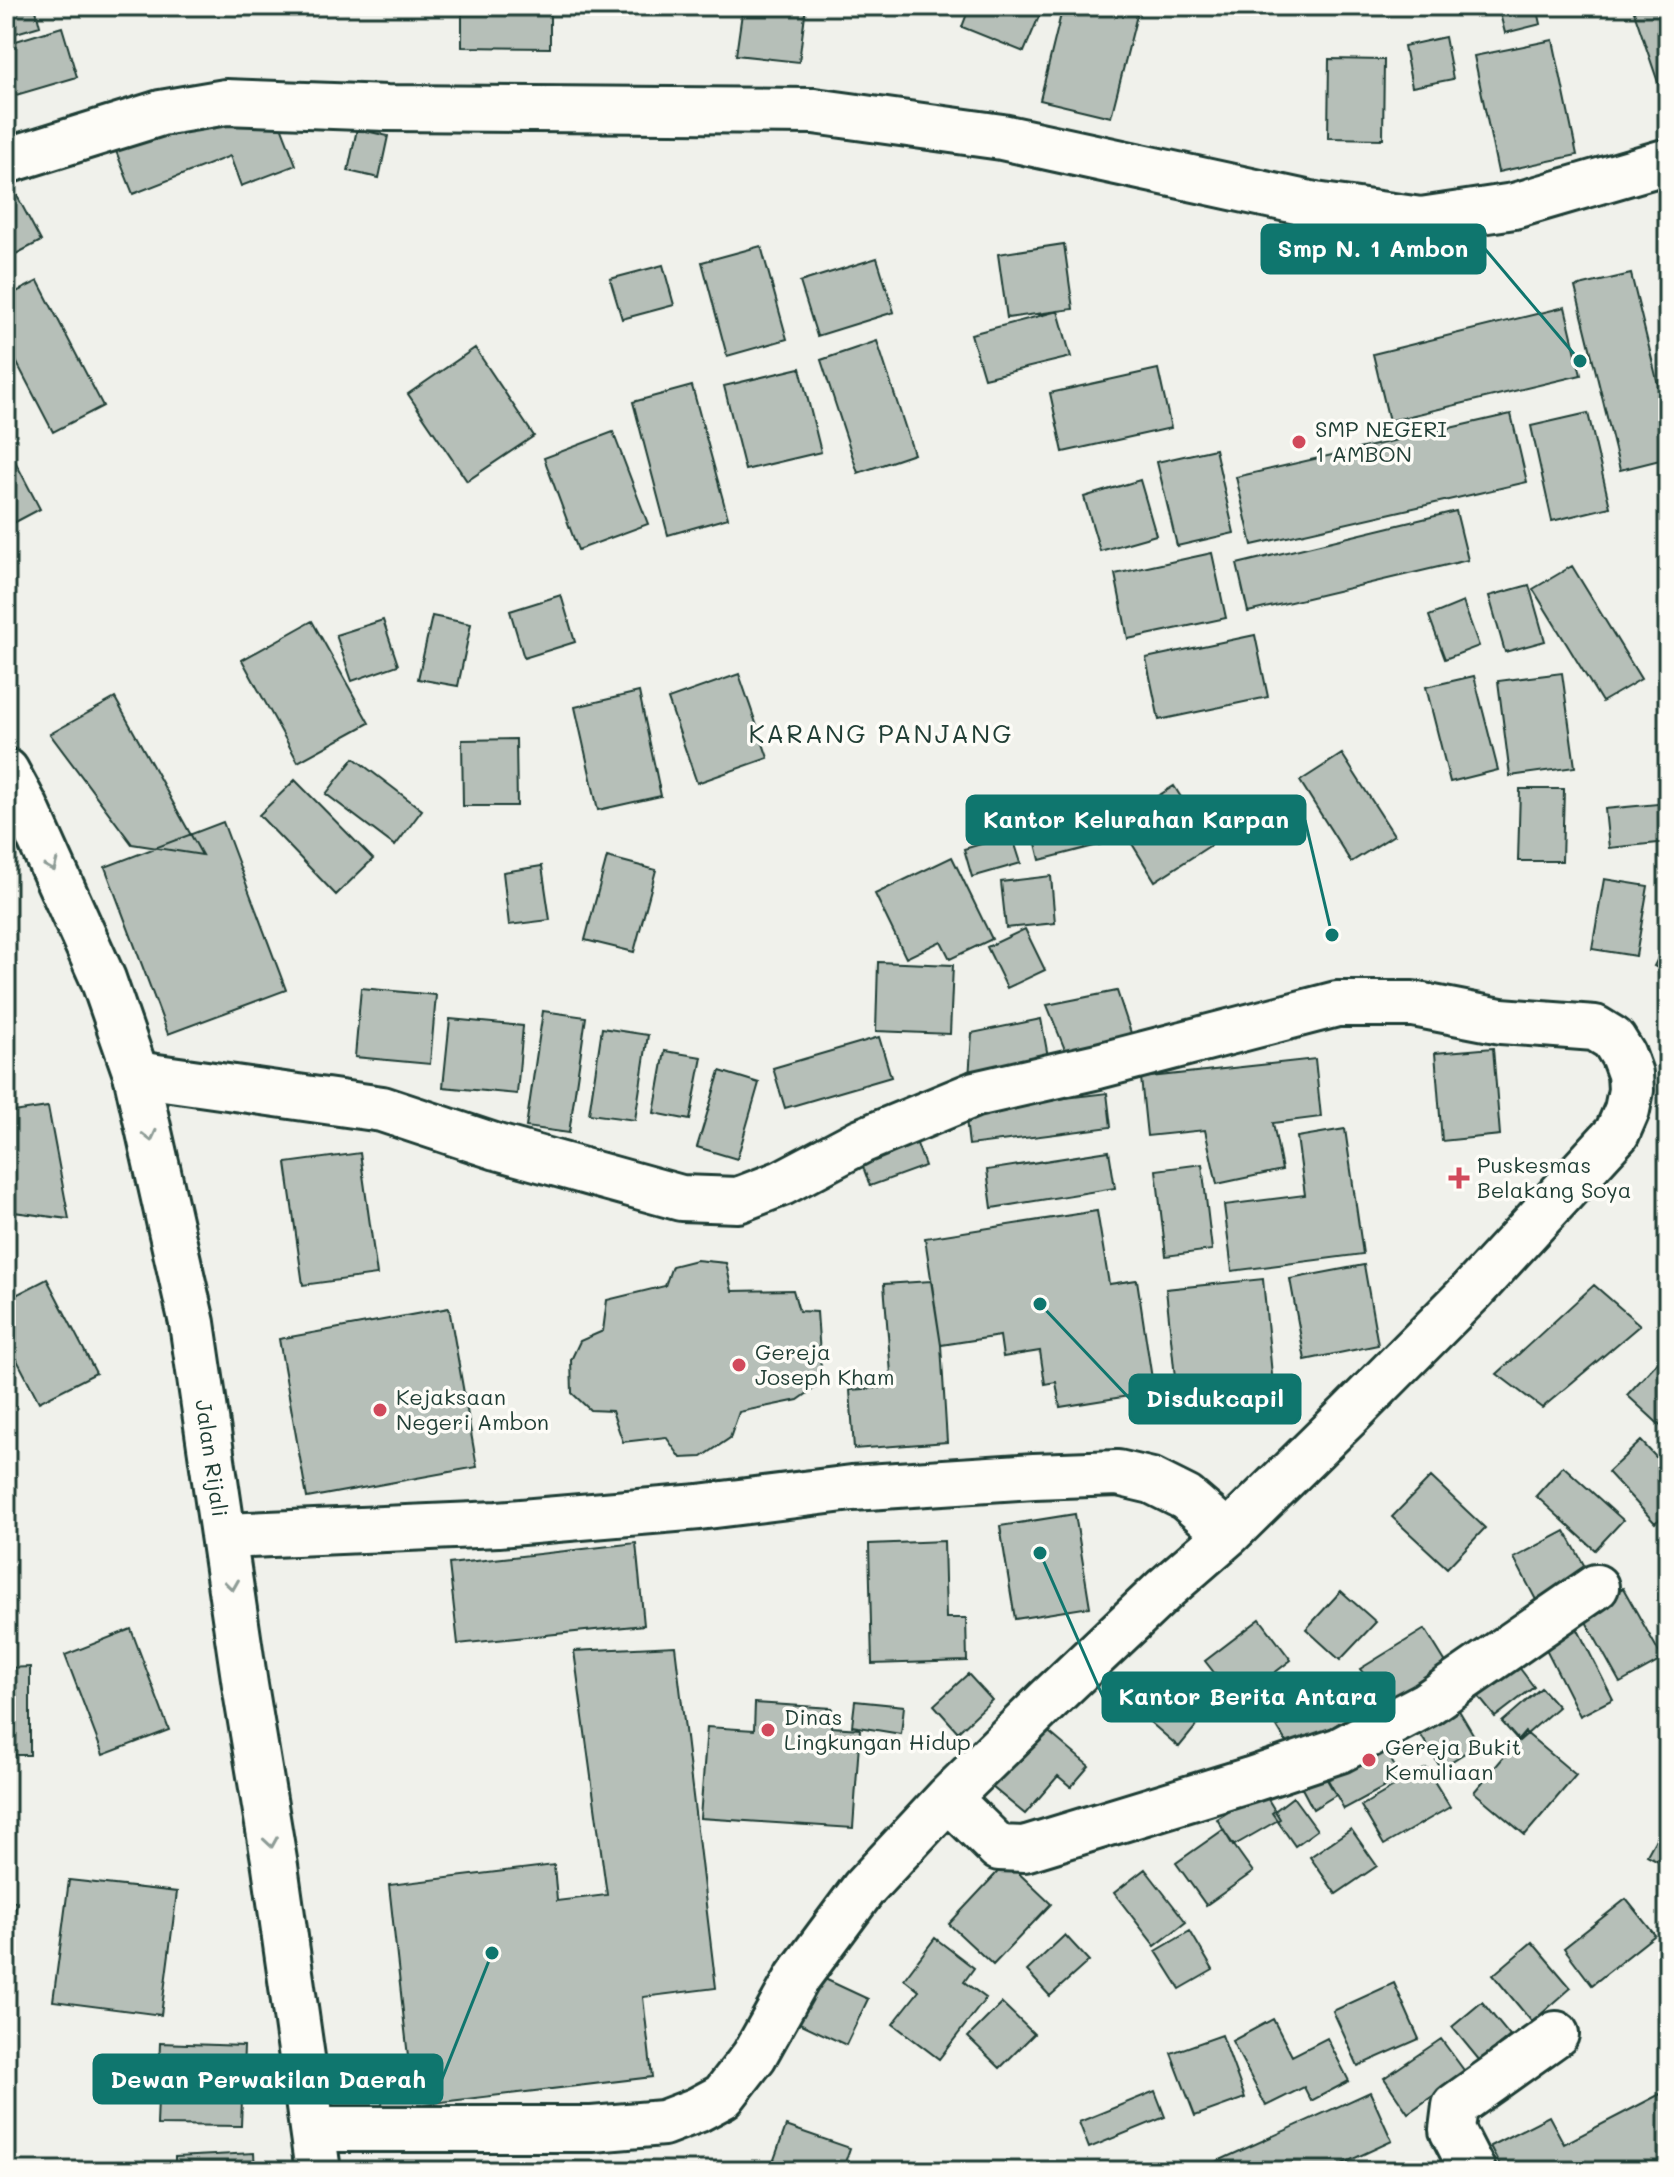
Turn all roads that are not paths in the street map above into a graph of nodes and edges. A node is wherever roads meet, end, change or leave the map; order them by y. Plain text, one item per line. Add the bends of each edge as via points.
1 (6, 161) edge
2 (1668, 161) edge
3 (13, 799) edge
4 (136, 1074) junction
5 (1228, 1534) junction
6 (225, 1536) junction
7 (1596, 1587) dead end
8 (948, 1798) junction
9 (1556, 2034) dead end
10 (315, 2150) edge
11 (1473, 2171) edge

1 - 2 main road via 161,113 226,102 814,111 1002,137 1315,205 1421,220 1514,206
3 -> 4 main road, Jalan Rijali via 103,979
4 - 5 main road via 382,1109 681,1198 738,1200 975,1094 1337,1004 1413,1004 1501,1021 1595,1028 1613,1039 1630,1074 1631,1090 1617,1133 1472,1291
4 -> 6 main road, Jalan Rijali via 192,1323
5 - 6 main road via 1186,1498 1152,1481 1118,1473 852,1488 498,1524
5 - 8 main road
6 -> 10 main road, Jalan Rijali
7 - 8 main road via 1425,1705 1340,1750 1250,1780 1024,1849 999,1848
8 - 10 main road via 864,1888 798,1977 754,2056 723,2096 663,2123
9 - 11 main road via 1455,2106 1452,2130

